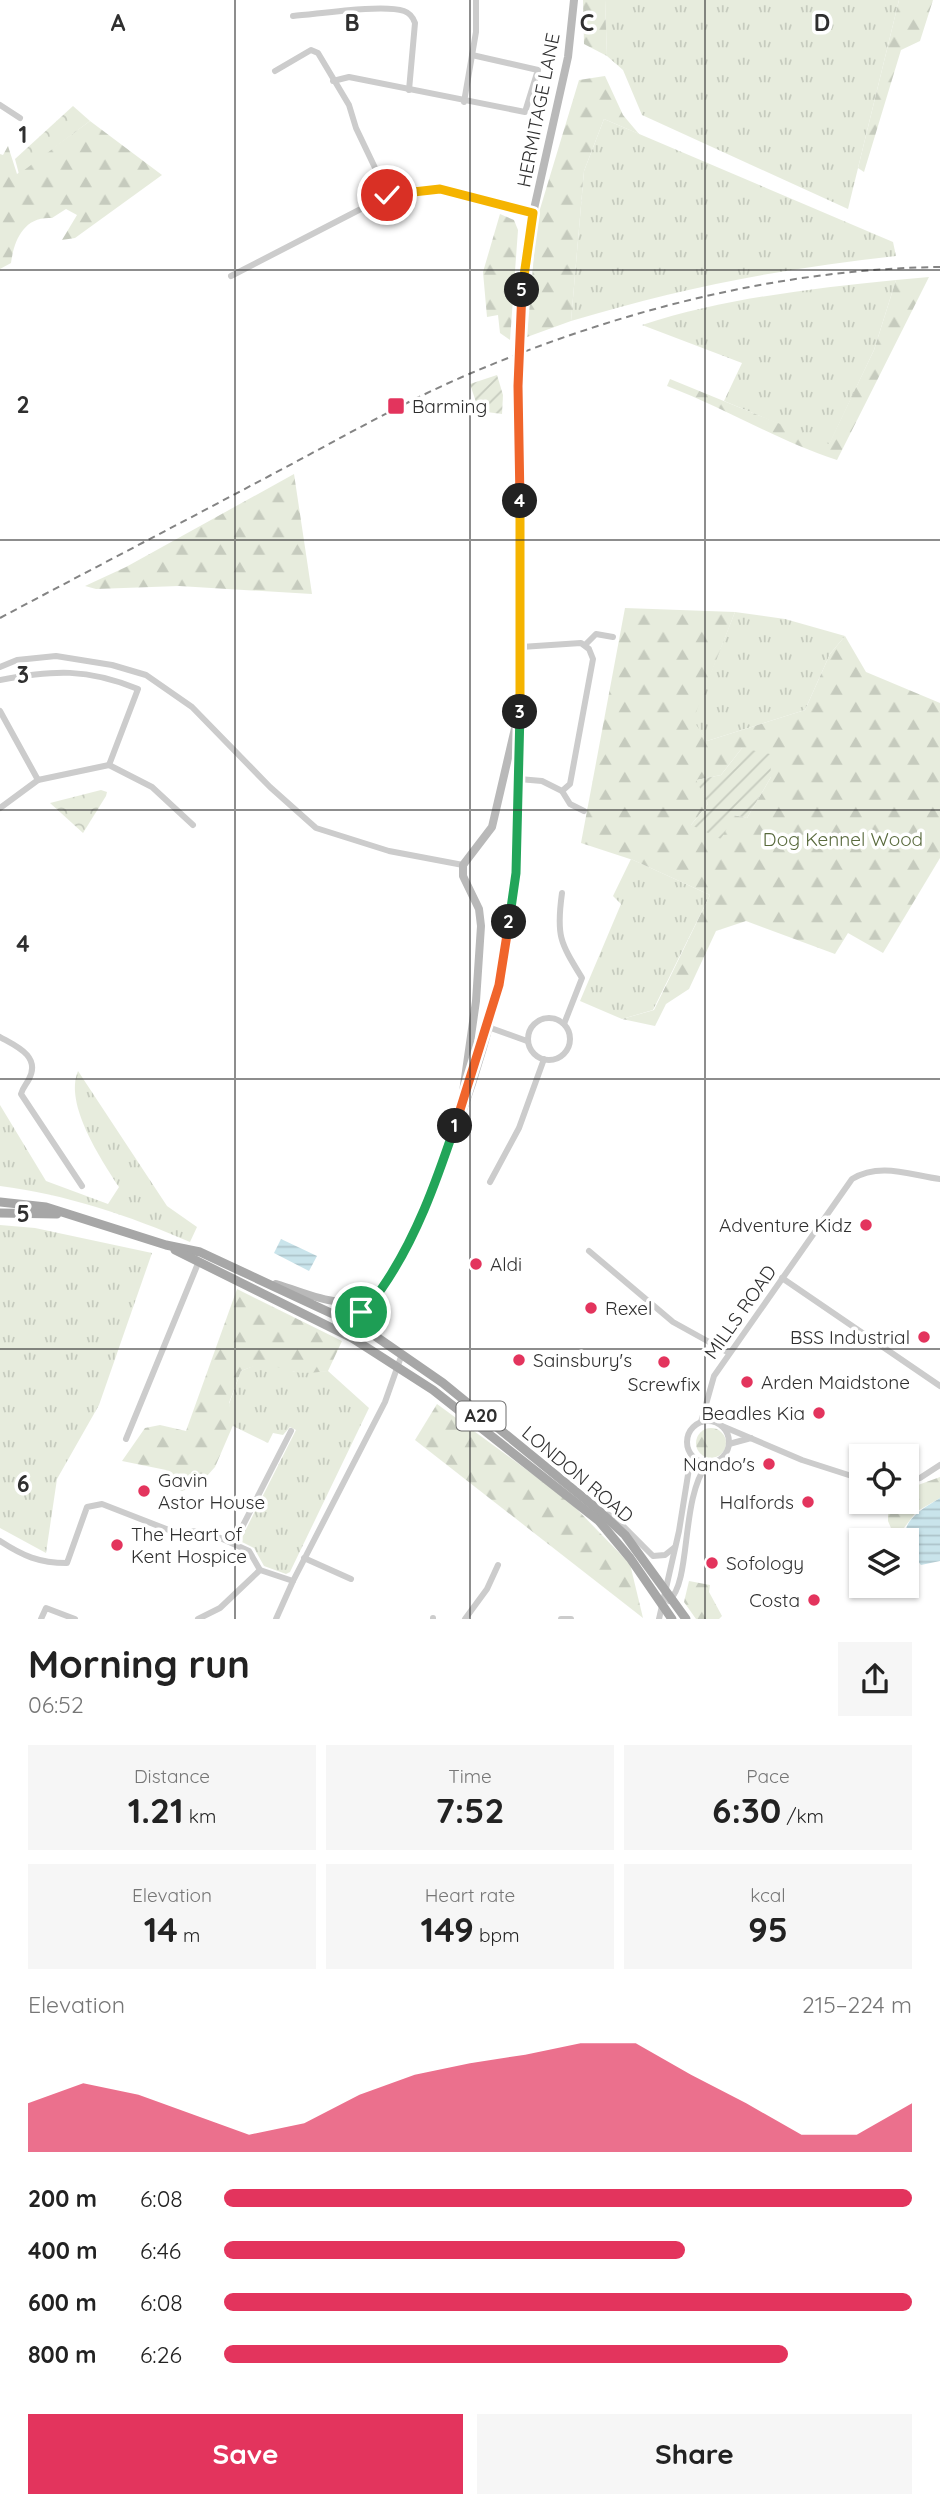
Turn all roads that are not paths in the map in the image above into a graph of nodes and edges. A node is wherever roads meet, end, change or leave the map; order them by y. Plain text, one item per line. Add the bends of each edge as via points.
1 (476, 0) edge
2 (574, 0) edge
3 (293, 16) dead end
4 (472, 55) junction
5 (275, 71) dead end
6 (333, 82) junction
7 (409, 90) junction
8 (464, 102) junction
9 (0, 105) edge
10 (20, 118) dead end
11 (387, 195) junction
12 (533, 213) junction
13 (231, 276) dead end
14 (613, 638) dead end
15 (585, 645) junction
16 (521, 647) junction
17 (0, 667) edge
18 (0, 680) edge
19 (520, 705) junction
20 (0, 711) edge
21 (109, 765) junction
22 (519, 779) junction
23 (38, 780) junction
24 (562, 790) junction
25 (570, 804) junction
26 (0, 808) edge
27 (565, 811) dead end
28 (584, 811) dead end
29 (193, 825) dead end
30 (463, 865) junction
31 (562, 893) dead end
32 (564, 1024) junction
33 (488, 1027) junction
34 (0, 1037) edge
35 (527, 1041) junction
36 (544, 1059) junction
37 (460, 1112) junction
38 (940, 1179) edge
39 (490, 1182) dead end
40 (82, 1186) dead end
41 (0, 1202) edge
42 (0, 1213) edge
43 (69, 1214) junction
44 (166, 1245) junction
45 (589, 1251) dead end
46 (200, 1252) junction
47 (199, 1264) junction
48 (782, 1278) junction
49 (267, 1281) junction
50 (380, 1292) junction
51 (371, 1296) junction
52 (355, 1323) junction
53 (365, 1329) junction
54 (352, 1338) junction
55 (729, 1353) junction
56 (402, 1354) junction
57 (400, 1368) junction
58 (940, 1386) edge
59 (707, 1405) junction
60 (701, 1422) junction
61 (719, 1425) junction
62 (291, 1432) dead end
63 (752, 1438) junction
64 (126, 1439) dead end
65 (729, 1444) junction
66 (691, 1457) junction
67 (707, 1464) junction
68 (940, 1465) edge
69 (849, 1475) edge
70 (919, 1478) edge
71 (596, 1508) junction
72 (0, 1541) edge
73 (234, 1543) junction
74 (675, 1547) junction
75 (304, 1559) junction
76 (498, 1565) dead end
77 (260, 1570) junction
78 (351, 1579) dead end
79 (293, 1581) junction
80 (666, 1588) junction
81 (673, 1599) junction
82 (664, 1605) junction
83 (41, 1619) edge
84 (75, 1619) edge
85 (198, 1619) edge
86 (276, 1619) edge
87 (465, 1619) edge
88 (561, 1619) edge
89 (570, 1619) edge
90 (659, 1619) edge
91 (672, 1619) edge
92 (686, 1619) edge

1 - 4 street
2 - 12 main road, HERMITAGE LANE via 568,57
3 - 7 street via 369,10 403,10 411,15 415,23
4 - 8 street
4 - 8 street via 538,70 526,112
5 - 6 street via 315,50
6 - 7 street via 349,77
6 - 11 street via 349,105
7 - 8 street
9 - 10 street
11 - 12 street via 440,189
11 - 13 street
12 - 16 main road, HERMITAGE LANE, bridge via 518,338
14 - 15 street via 596,634
15 - 16 street
15 - 24 street via 593,659 571,781
16 - 19 main road, HERMITAGE LANE
17 - 30 street via 17,660 56,656 146,676 192,707 316,828 389,851
18 - 21 street via 70,670 138,689
19 - 22 main road, HERMITAGE LANE
19 - 30 main road via 492,827
20 - 23 street
21 - 23 street
21 - 29 street via 152,787
22 - 24 street via 542,781
22 - 33 main road, HERMITAGE LANE via 516,873
23 - 26 street
24 - 25 street
25 - 27 street
25 - 28 street
30 - 37 main road via 481,926
31 - 32 street via 558,928 563,947 582,978
32 - 35 street via 552,1018 540,1020 530,1028
32 - 36 street via 570,1036 567,1049 557,1058
33 - 35 street
33 - 37 main road, HERMITAGE LANE
34 - 40 street via 26,1052 32,1062 21,1094
35 - 36 street via 533,1053
36 - 39 street via 519,1128
37 - 50 main road, HERMITAGE LANE via 425,1208
38 - 48 street, MILLS ROAD via 865,1170 852,1179
41 - 43 main road, LONDON ROAD / A20
42 - 43 main road, LONDON ROAD / A20
43 - 44 main road, LONDON ROAD / A20
44 - 46 main road, LONDON ROAD / A20
44 - 47 main road, LONDON ROAD / A20
45 - 55 street via 673,1322
46 - 47 street
46 - 49 main road, LONDON ROAD / A20
47 - 54 main road, LONDON ROAD / A20
47 - 64 street
48 - 55 street, MILLS ROAD
48 - 58 street
49 - 51 main road via 337,1303
49 - 52 main road, LONDON ROAD / A20
50 - 51 main road
50 - 53 main road, HERMITAGE LANE via 379,1304
51 - 52 main road
52 - 53 main road, LONDON ROAD / A20
52 - 54 main road
53 - 54 main road
53 - 56 main road, LONDON ROAD / A20
54 - 57 main road, LONDON ROAD / A20
55 - 59 street, MILLS ROAD via 710,1385
56 - 57 street
56 - 71 main road, LONDON ROAD / A20
57 - 75 street
57 - 82 main road, LONDON ROAD / A20 via 590,1512 614,1536
59 - 60 street, MILLS ROAD
59 - 61 street
60 - 61 street
60 - 66 street via 688,1435
61 - 63 street
61 - 65 street
62 - 73 street
63 - 65 street
63 - 69 street
65 - 67 street via 720,1460
66 - 67 street
66 - 74 street
67 - 81 street via 692,1491 681,1577
68 - 70 street
71 - 74 street via 616,1519 653,1556 665,1555
71 - 80 main road, LONDON ROAD / A20 via 625,1535
72 - 73 street via 26,1557 67,1563 84,1514 94,1504 174,1532 205,1531
73 - 77 street via 255,1557
74 - 80 street
75 - 78 street
75 - 79 street
76 - 87 street
77 - 79 street
77 - 85 street via 220,1608
79 - 86 street
80 - 81 main road, LONDON ROAD / A20
80 - 82 street
81 - 82 street
81 - 92 main road, LONDON ROAD / A20
82 - 90 street
82 - 91 main road, LONDON ROAD / A20
83 - 84 street via 46,1608
88 - 89 street

